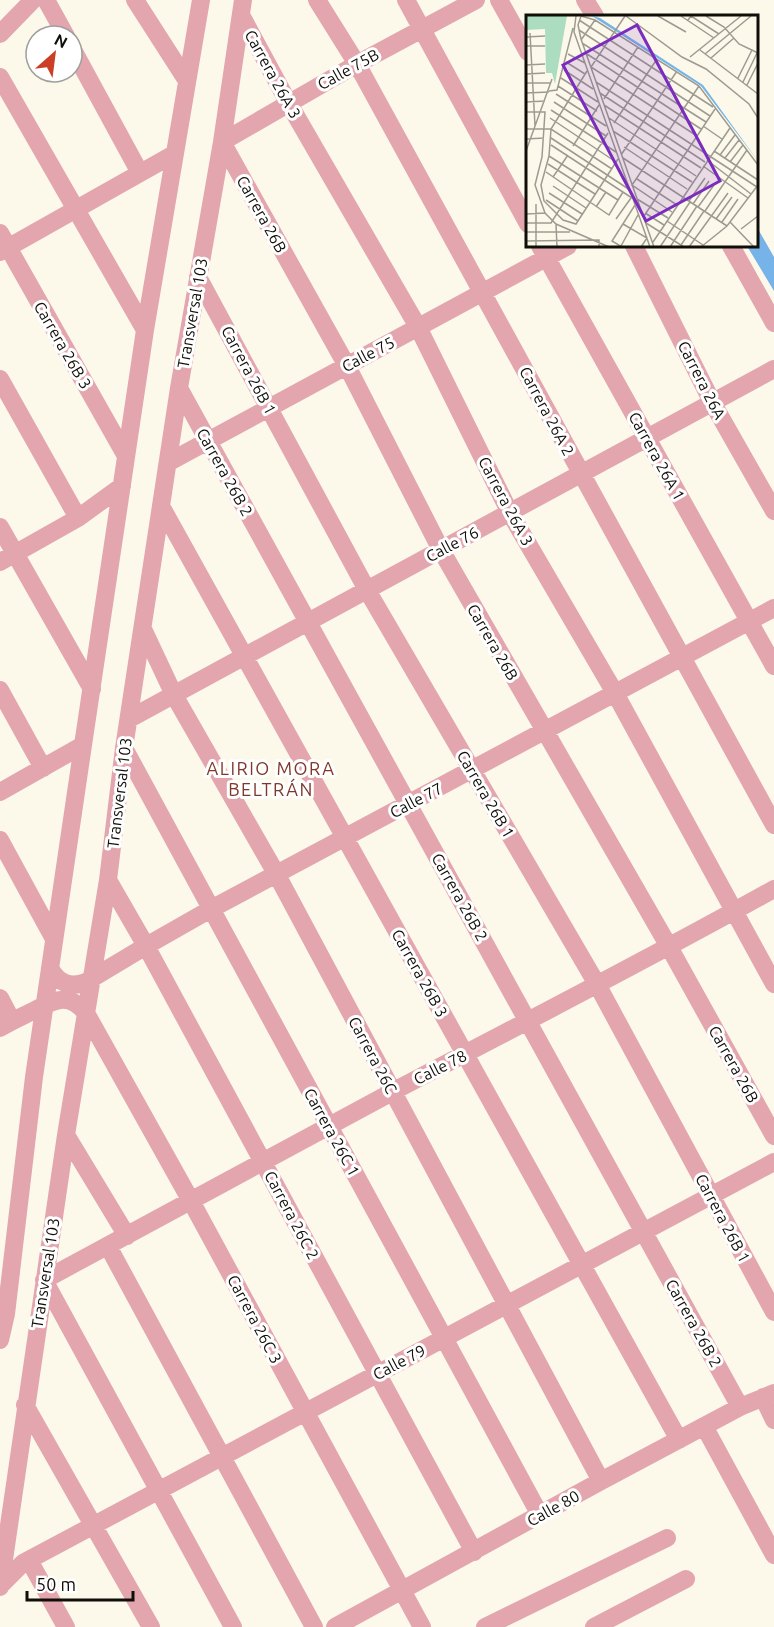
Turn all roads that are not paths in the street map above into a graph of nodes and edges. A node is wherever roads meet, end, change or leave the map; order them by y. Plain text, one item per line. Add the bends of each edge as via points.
1 (33, 0) edge
2 (46, 0) edge
3 (135, 0) edge
4 (201, 0) edge
5 (317, 0) edge
6 (406, 0) edge
7 (476, 0) edge
8 (499, 0) edge
9 (585, 0) edge
10 (242, 8) edge
11 (594, 15) edge
12 (59, 24) edge
13 (423, 28) junction
14 (0, 34) edge
15 (526, 48) edge
16 (357, 64) junction
17 (84, 70) edge
18 (0, 77) edge
19 (187, 81) junction
20 (288, 102) junction
21 (222, 142) junction
22 (174, 154) junction
23 (140, 173) junction
24 (76, 210) junction
25 (526, 220) edge
26 (3, 244) edge
27 (560, 248) edge
28 (635, 248) edge
29 (731, 248) edge
30 (543, 252) edge
31 (198, 277) junction
32 (483, 292) junction
33 (774, 323) edge
34 (418, 327) junction
35 (145, 330) junction
36 (346, 366) junction
37 (774, 369) edge
38 (0, 379) edge
39 (179, 388) junction
40 (712, 402) junction
41 (269, 408) junction
42 (647, 438) junction
43 (208, 441) junction
44 (126, 456) junction
45 (169, 462) junction
46 (581, 474) junction
47 (122, 486) junction
48 (161, 506) junction
49 (774, 511) edge
50 (510, 513) junction
51 (78, 518) junction
52 (0, 527) edge
53 (441, 550) junction
54 (8, 558) edge
55 (368, 590) junction
56 (774, 608) edge
57 (750, 621) junction
58 (308, 622) junction
59 (143, 629) junction
60 (244, 657) junction
61 (682, 657) junction
62 (774, 666) edge
63 (92, 689) junction
64 (0, 690) edge
65 (615, 693) junction
66 (174, 695) junction
67 (129, 719) junction
68 (544, 731) junction
69 (83, 745) junction
70 (124, 748) junction
71 (42, 768) junction
72 (472, 770) junction
73 (0, 792) edge
74 (408, 804) junction
75 (774, 825) edge
76 (345, 838) junction
77 (0, 840) edge
78 (277, 875) junction
79 (108, 880) junction
80 (774, 889) edge
81 (211, 909) junction
82 (733, 912) junction
83 (54, 939) junction
84 (668, 945) junction
85 (146, 946) junction
86 (50, 968) junction
87 (92, 978) junction
88 (774, 984) edge
89 (598, 986) junction
90 (0, 998) edge
91 (44, 1005) junction
92 (86, 1013) junction
93 (527, 1021) junction
94 (6, 1024) edge
95 (465, 1054) junction
96 (393, 1092) junction
97 (329, 1127) junction
98 (66, 1135) junction
99 (774, 1136) edge
100 (774, 1162) edge
101 (263, 1163) junction
102 (711, 1196) junction
103 (191, 1201) junction
104 (644, 1232) junction
105 (127, 1236) junction
106 (108, 1246) junction
107 (582, 1265) junction
108 (44, 1280) junction
109 (506, 1304) junction
110 (3, 1309) edge
111 (774, 1312) edge
112 (444, 1338) junction
113 (0, 1340) edge
114 (378, 1374) junction
115 (768, 1395) edge
116 (25, 1405) junction
117 (740, 1407) junction
118 (305, 1413) junction
119 (774, 1420) edge
120 (704, 1426) junction
121 (679, 1440) junction
122 (223, 1456) junction
123 (601, 1481) junction
124 (159, 1491) junction
125 (540, 1515) junction
126 (95, 1525) junction
127 (667, 1538) dead end
128 (5, 1549) junction
129 (474, 1552) junction
130 (774, 1555) edge
131 (26, 1562) junction
132 (686, 1579) dead end
133 (0, 1586) edge
134 (403, 1590) junction
135 (66, 1627) edge
136 (151, 1627) edge
137 (233, 1627) edge
138 (314, 1627) edge
139 (335, 1627) edge
140 (422, 1627) edge
141 (485, 1627) edge
142 (594, 1627) edge

1 - 14 street
2 - 12 street
3 - 19 street
4 - 19 street, Transversal 103
5 - 16 street, Carrera 26A 2
6 - 13 street
7 - 13 street, Calle 75B
8 - 15 street
9 - 11 street
10 - 20 street, Carrera 26A 3
10 - 21 street, Transversal 103
13 - 16 street, Calle 75B
13 - 25 street
16 - 20 street, Calle 75B
16 - 32 street, Carrera 26A 2
17 - 23 street
18 - 24 street
19 - 22 street, Transversal 103
20 - 21 street, Calle 75B
20 - 34 street, Carrera 26A 3
21 - 31 street, Transversal 103
21 - 36 street, Carrera 26B
22 - 23 street
22 - 35 street, Transversal 103
23 - 24 street
24 - 26 street
24 - 35 street
26 - 44 street, Carrera 26B 3
27 - 30 street, Calle 75
28 - 40 street, Carrera 26A
29 - 33 street
30 - 32 street, Calle 75
30 - 42 street, Carrera 26A 1
31 - 39 street, Transversal 103
31 - 41 street, Carrera 26B 1
32 - 34 street, Calle 75
32 - 46 street, Carrera 26A 2
34 - 36 street, Calle 75
34 - 50 street, Carrera 26A 3
35 - 44 street, Transversal 103
36 - 41 street, Calle 75
36 - 53 street, Carrera 26B
37 - 40 street, Calle 76
38 - 51 street
39 - 43 street, Carrera 26B 2
39 - 45 street, Transversal 103
40 - 42 street, Calle 76
40 - 49 street, Carrera 26A
41 - 43 street, Calle 75
41 - 55 street, Carrera 26B 1
42 - 46 street, Calle 76
42 - 57 street, Carrera 26A 1
43 - 45 street, Calle 75
43 - 58 street, Carrera 26B 2
44 - 47 street, Transversal 103
45 - 48 street, Transversal 103
46 - 50 street, Calle 76
46 - 61 street, Carrera 26A 2
47 - 51 street
47 - 63 street, Transversal 103
48 - 59 street, Transversal 103
48 - 60 street, Carrera 26B 3
50 - 53 street, Calle 76
50 - 65 street, Carrera 26A 3
51 - 54 street
52 - 54 street
53 - 55 street, Calle 76
53 - 68 street, Carrera 26B
54 - 63 street
55 - 58 street, Calle 76
55 - 72 street, Carrera 26B 1
56 - 57 street, Calle 77
57 - 61 street, Calle 77
57 - 62 street, Carrera 26A 1
58 - 60 street, Calle 76
58 - 74 street, Carrera 26B 2
59 - 66 street, Carrera 26C
59 - 67 street, Transversal 103
60 - 66 street, Calle 76
60 - 76 street, Carrera 26B 3
61 - 65 street, Calle 77
61 - 75 street, Carrera 26A 2
63 - 69 street, Transversal 103
64 - 71 street
65 - 68 street, Calle 77
65 - 82 street, Carrera 26A 3
66 - 67 street, Calle 76
66 - 78 street, Carrera 26C
67 - 70 street, Transversal 103
68 - 72 street, Calle 77
68 - 84 street, Carrera 26B
69 - 71 street
69 - 83 street, Transversal 103
70 - 79 street, Transversal 103
70 - 81 street, Carrera 26C 1
71 - 73 street
72 - 74 street, Calle 77
72 - 89 street, Carrera 26B 1
74 - 76 street, Calle 77
74 - 93 street, Carrera 26B 2
76 - 78 street, Calle 77
76 - 95 street, Carrera 26B 3
77 - 83 street
78 - 81 street, Calle 77
78 - 96 street, Carrera 26C
79 - 85 street, Carrera 26C 2
79 - 87 street, Transversal 103
80 - 82 street, Calle 78
81 - 85 street, Calle 77
81 - 97 street, Carrera 26C 1
82 - 84 street, Calle 78
82 - 88 street, Carrera 26A 3
83 - 86 street, Transversal 103
84 - 89 street, Calle 78
84 - 99 street, Carrera 26B
85 - 87 street, Calle 77
85 - 101 street, Carrera 26C 2
86 - 87 street via 58,980 72,985
86 - 91 street, Transversal 103
87 - 92 street, Transversal 103
89 - 93 street, Calle 78
89 - 102 street, Carrera 26B 1
90 - 94 street
91 - 92 street via 62,999 80,1005
91 - 94 street
91 - 110 street, Transversal 103
92 - 98 street, Transversal 103
92 - 103 street, Carrera 26C 3
93 - 95 street, Calle 78
93 - 104 street, Carrera 26B 2
95 - 96 street, Calle 78
95 - 107 street, Carrera 26B 3
96 - 97 street, Calle 78
96 - 109 street, Carrera 26C
97 - 101 street, Calle 78
97 - 112 street, Carrera 26C 1
98 - 105 street
98 - 108 street, Transversal 103
100 - 102 street, Calle 79
101 - 103 street, Calle 78
101 - 114 street, Carrera 26C 2
102 - 104 street, Calle 79
102 - 111 street, Carrera 26B 1
103 - 105 street, Calle 78
103 - 118 street, Carrera 26C 3
104 - 107 street, Calle 79
104 - 117 street, Carrera 26B 2
105 - 106 street, Calle 78
106 - 108 street, Calle 78
106 - 122 street
107 - 109 street, Calle 79
107 - 121 street, Carrera 26B 3
108 - 116 street, Transversal 103
108 - 124 street
109 - 112 street, Calle 79
109 - 123 street, Carrera 26C
110 - 113 street, Transversal 103
112 - 114 street, Calle 79
112 - 125 street, Carrera 26C 1
114 - 118 street, Calle 79
114 - 129 street, Carrera 26C 2
115 - 117 street, Calle 80
115 - 119 street
116 - 126 street
116 - 128 street, Transversal 103
117 - 120 street, Calle 80
118 - 122 street, Calle 79
118 - 134 street, Carrera 26C 3
120 - 121 street, Calle 80
120 - 130 street
121 - 123 street, Calle 80
122 - 124 street, Calle 79
122 - 138 street
123 - 125 street, Calle 80
124 - 126 street, Calle 79
124 - 137 street
125 - 129 street, Calle 80
126 - 131 street, Calle 79
126 - 136 street
127 - 141 street
128 - 131 street via 10,1556
128 - 133 street, Transversal 103
129 - 134 street, Calle 80
131 - 133 street, Calle 79
131 - 135 street
132 - 142 street
134 - 139 street, Calle 80
134 - 140 street, Carrera 26C 3

